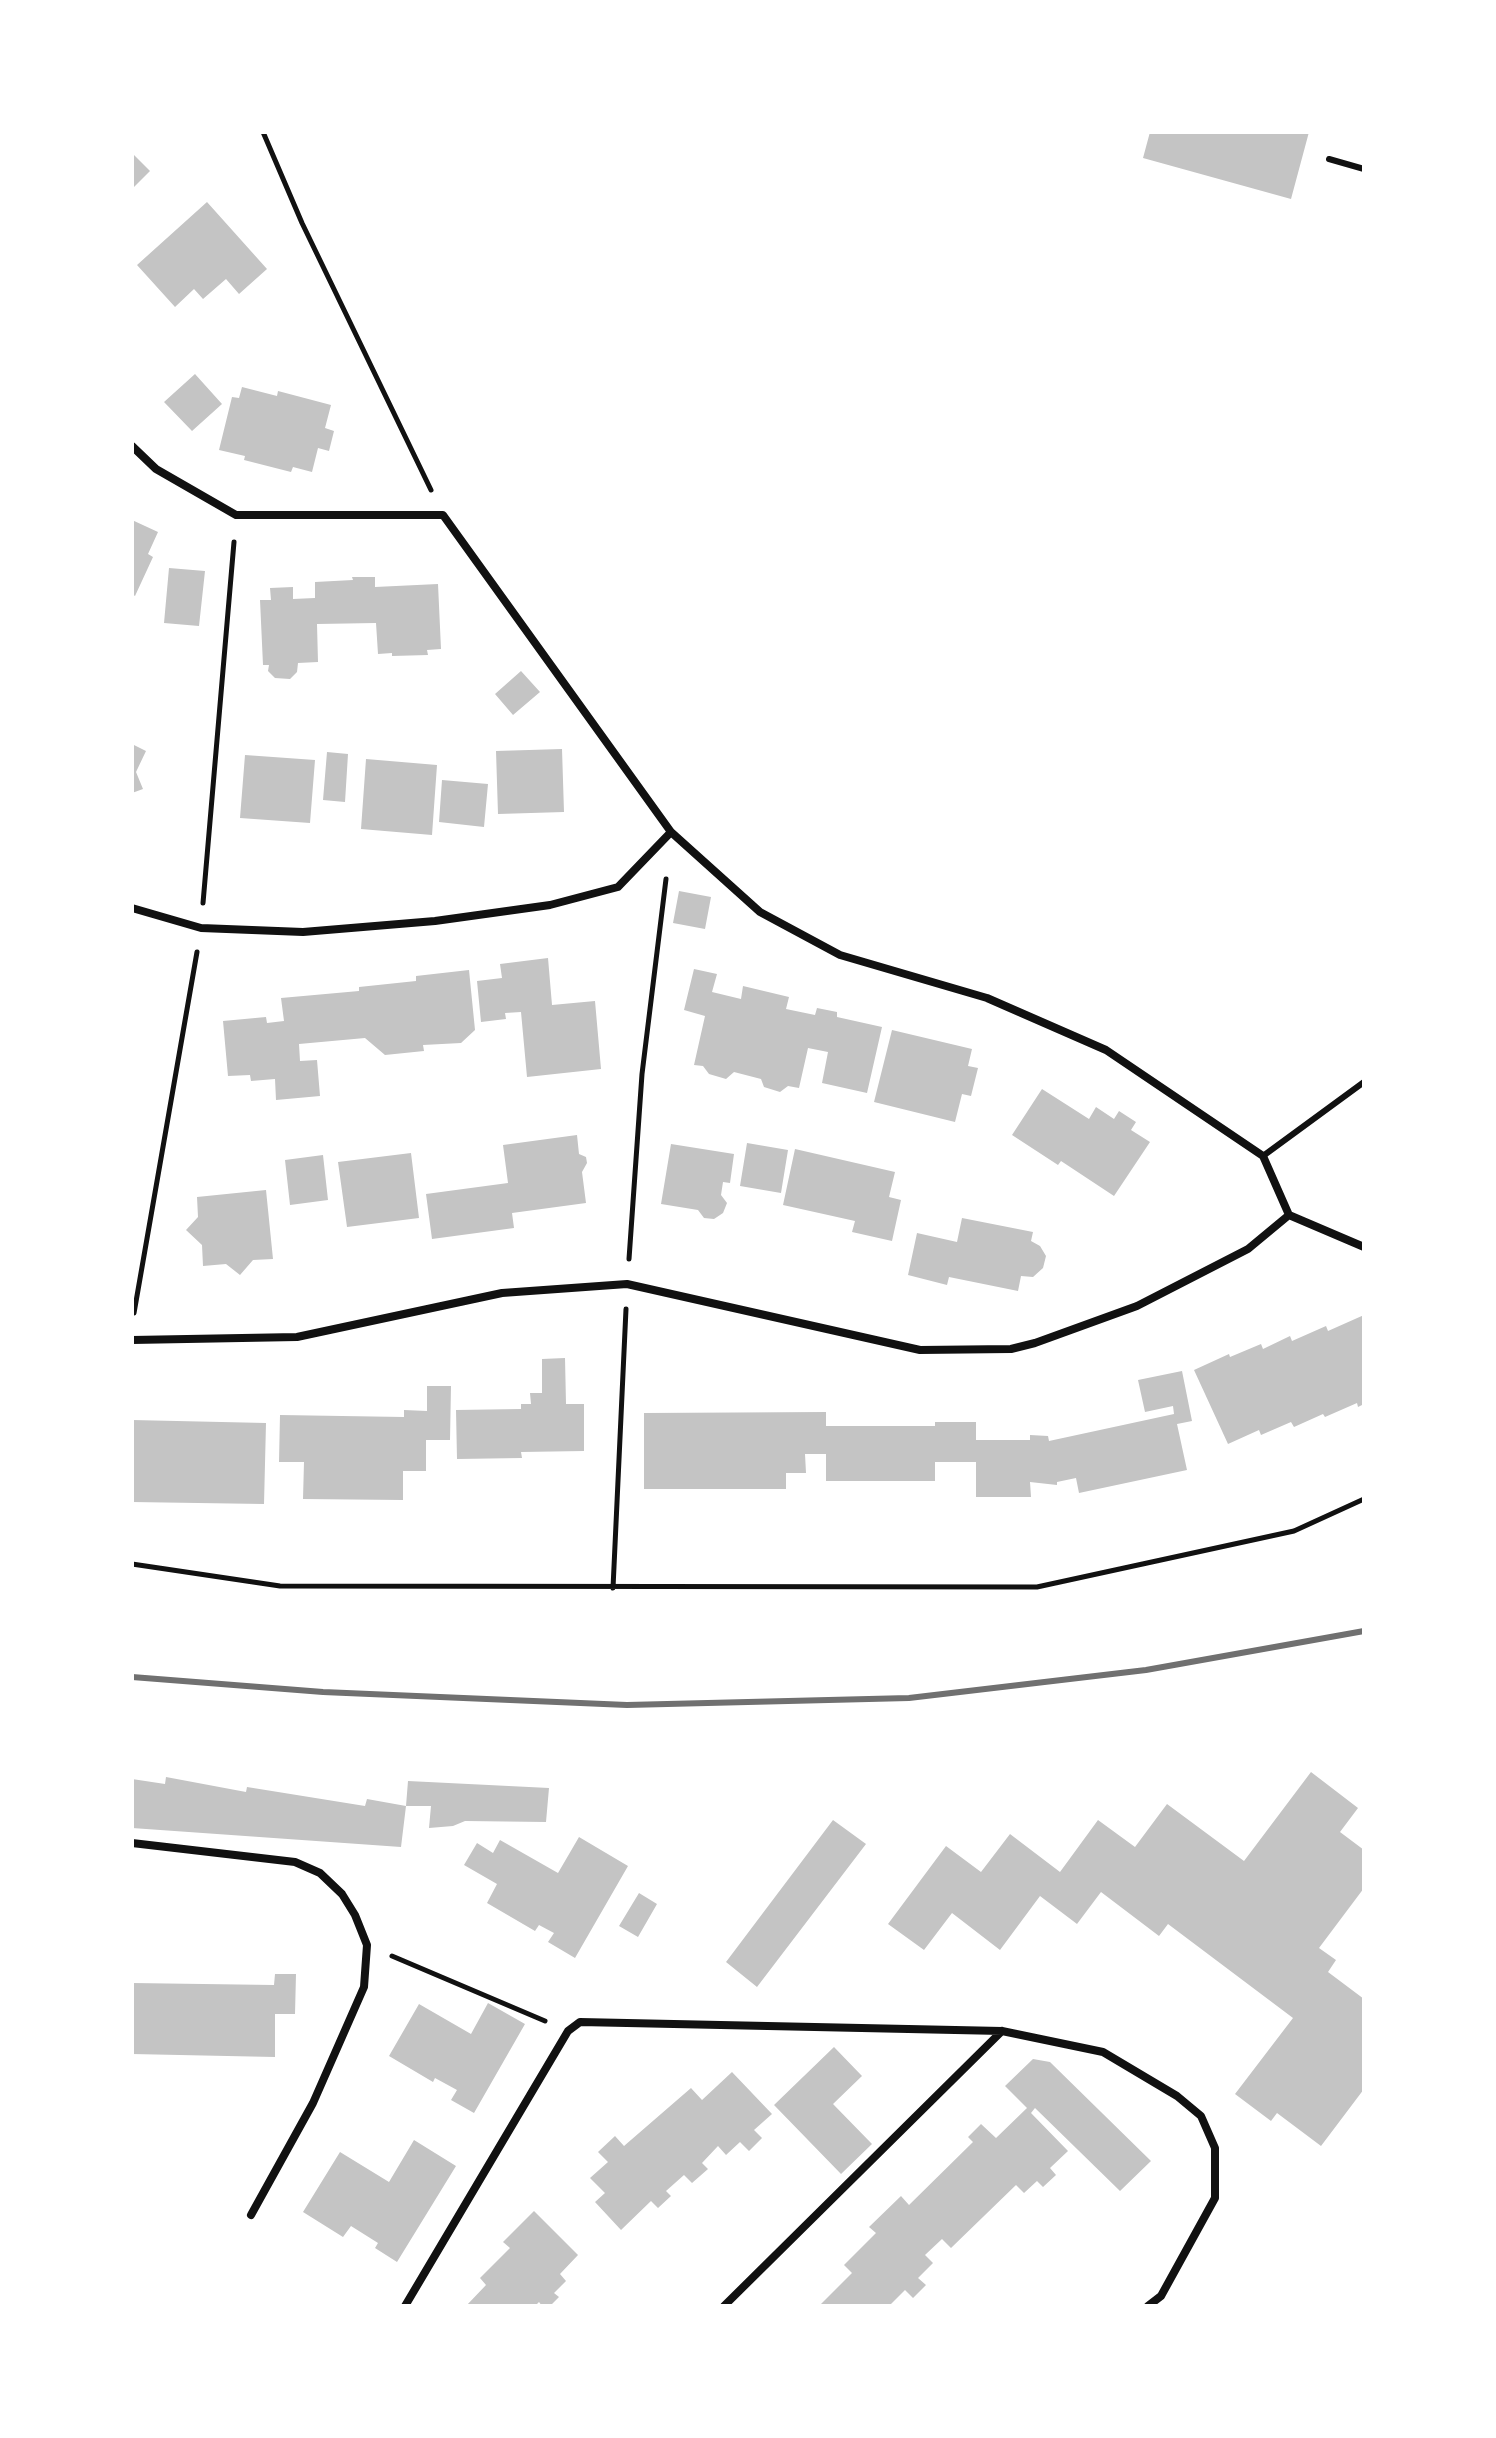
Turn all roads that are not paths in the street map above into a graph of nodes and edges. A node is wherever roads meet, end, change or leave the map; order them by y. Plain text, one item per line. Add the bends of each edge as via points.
1 (1329, 159) dead end
2 (1364, 169) edge
3 (132, 446) edge
4 (671, 832) junction
5 (132, 908) edge
6 (1364, 1082) edge
7 (1263, 1156) junction
8 (1289, 1215) junction
9 (1364, 1247) edge
10 (132, 1340) edge
11 (132, 1843) edge
12 (1002, 2031) junction
13 (251, 2215) dead end
14 (405, 2306) edge
15 (724, 2306) edge
16 (1148, 2306) edge

1 - 2 lane
3 - 4 street via 156,469 236,515 443,515
4 - 5 street via 618,887 550,905 303,932 201,928
4 - 7 street via 760,912 840,955 987,998 1106,1050
6 - 7 lane
7 - 8 street
8 - 9 street
8 - 10 street via 1248,1249 1137,1306 1011,1349 920,1350 627,1284 502,1293 297,1337
11 - 13 street via 295,1862 320,1873 342,1894 367,1945 364,1987 313,2103
12 - 14 street via 580,2022 568,2031
12 - 15 street
12 - 16 street via 1103,2052 1201,2116 1215,2148 1215,2198 1161,2296

